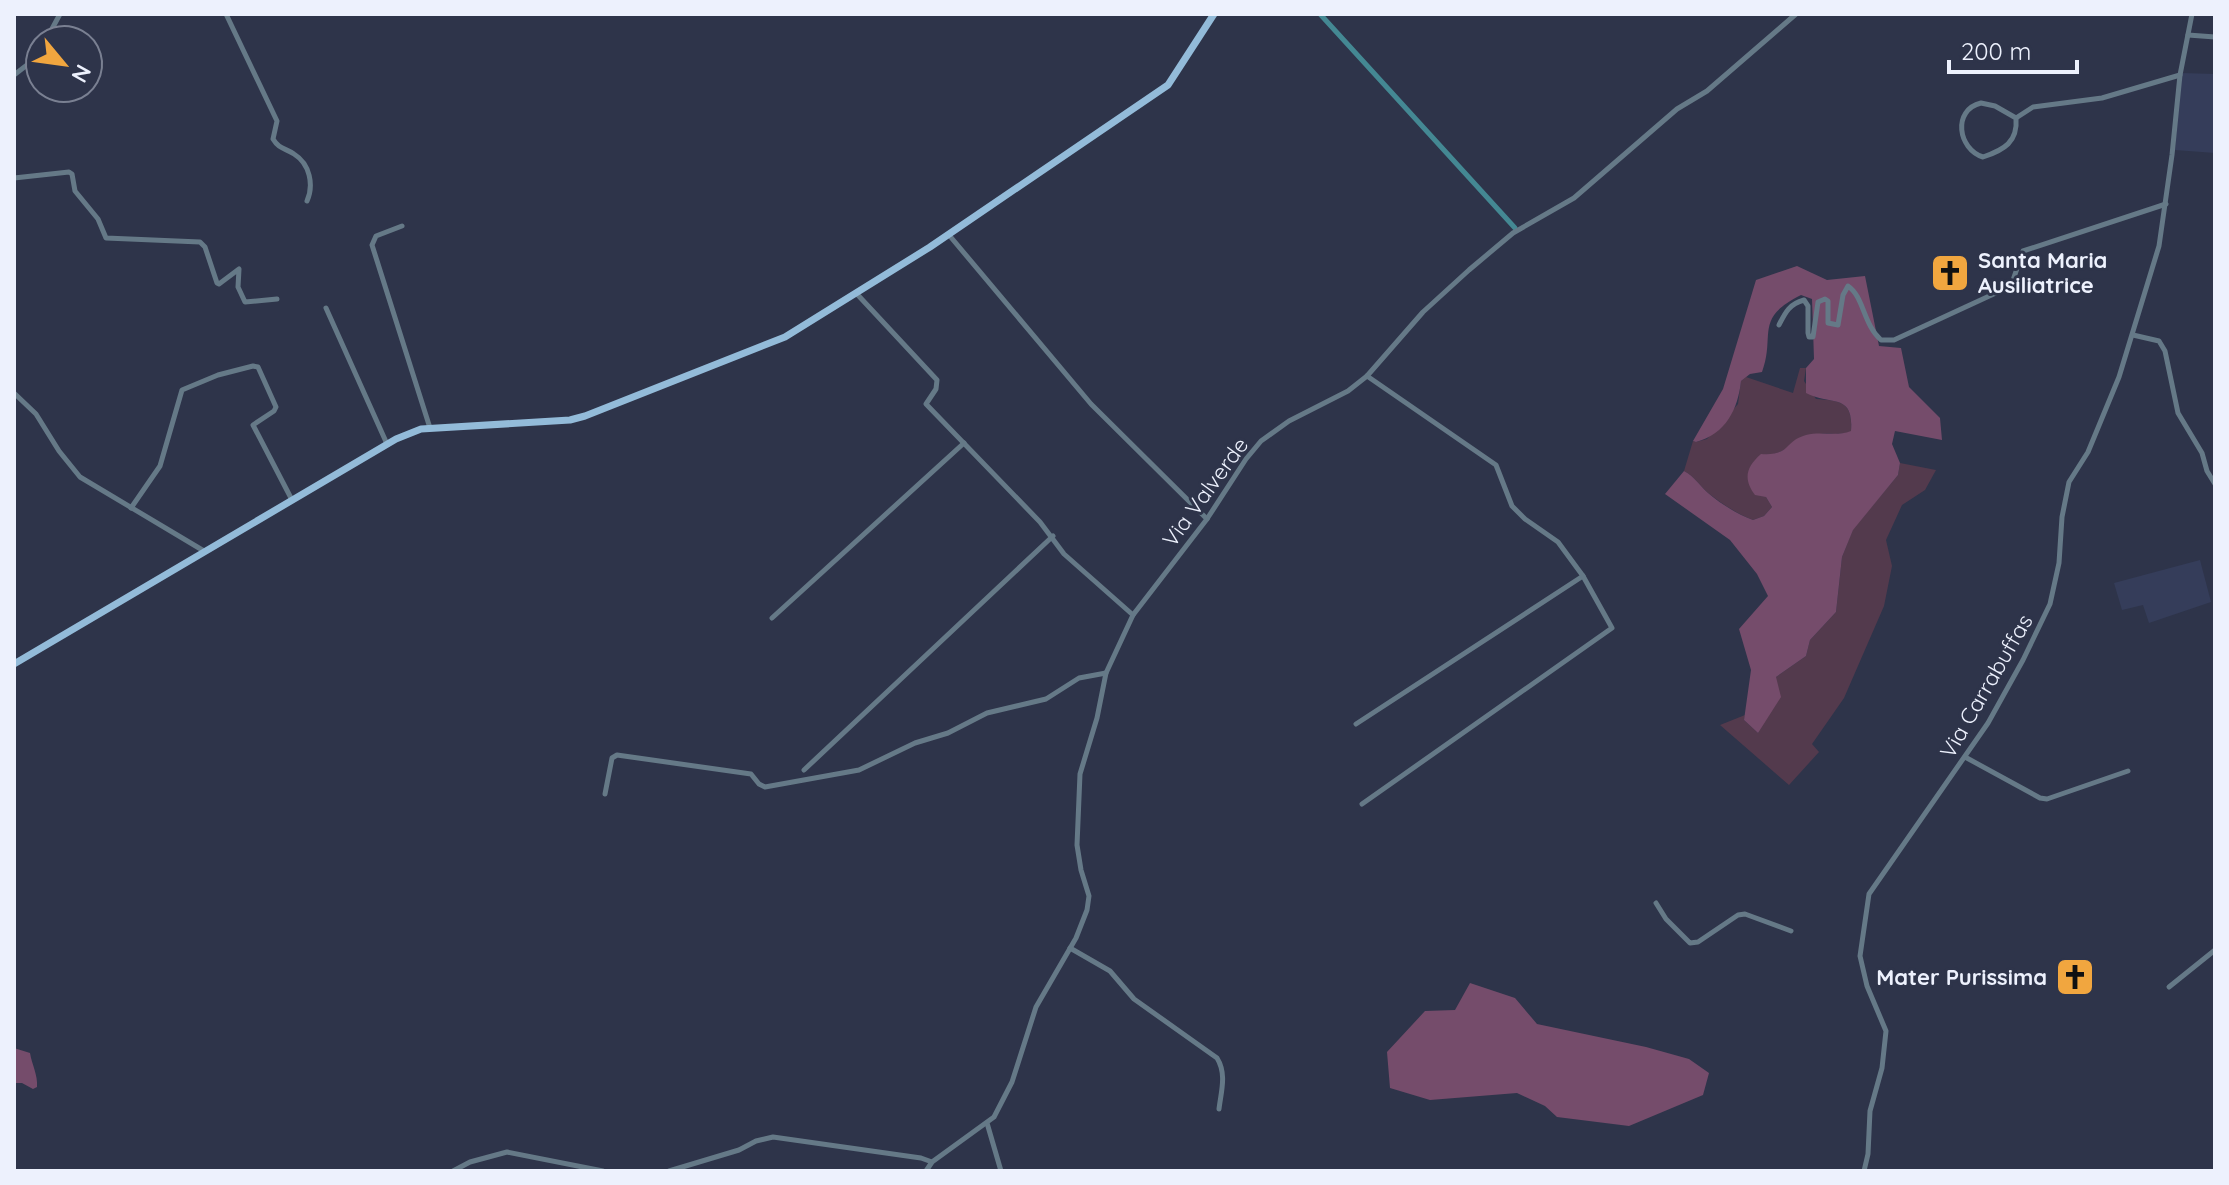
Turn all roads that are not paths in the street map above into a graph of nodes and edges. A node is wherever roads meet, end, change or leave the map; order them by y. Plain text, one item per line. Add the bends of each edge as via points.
1 (226, 14) edge
2 (1214, 14) edge
3 (1796, 14) edge
4 (2192, 14) edge
5 (2188, 35) junction
6 (2215, 37) edge
7 (2180, 75) junction
8 (2016, 118) junction
9 (14, 178) edge
10 (307, 201) dead end
11 (2166, 204) junction
12 (402, 226) dead end
13 (949, 235) junction
14 (856, 293) junction
15 (277, 299) dead end
16 (326, 308) dead end
17 (1779, 325) dead end
18 (2133, 335) junction
19 (1367, 376) junction
20 (14, 393) edge
21 (430, 428) junction
22 (964, 443) junction
23 (387, 444) junction
24 (2215, 484) edge
25 (292, 500) junction
26 (131, 508) junction
27 (1207, 519) junction
28 (1053, 536) junction
29 (204, 551) junction
30 (1583, 576) junction
31 (1133, 615) junction
32 (772, 618) dead end
33 (14, 664) edge
34 (1106, 673) junction
35 (1356, 724) dead end
36 (1965, 757) junction
37 (804, 770) dead end
38 (2128, 771) dead end
39 (605, 794) dead end
40 (1362, 804) dead end
41 (1656, 903) dead end
42 (1791, 931) dead end
43 (1070, 948) junction
44 (2215, 950) edge
45 (2169, 987) dead end
46 (1219, 1109) dead end
47 (987, 1123) junction
48 (932, 1162) junction
49 (453, 1171) edge
50 (603, 1171) edge
51 (669, 1171) edge
52 (926, 1171) edge
53 (1001, 1171) edge
54 (1864, 1171) edge

1 - 10 street via 277,121 273,139 296,154 310,176
2 - 13 main road via 1168,85
3 - 19 street, Via Valverde via 1574,198 1513,233 1469,270 1423,312
4 - 5 street, Via Carrabuffas
5 - 6 street
5 - 7 street, Via Carrabuffas
7 - 8 street via 2102,98 2033,107
7 - 11 street, Via Carrabuffas
8 - 8 street via 1981,103 1966,111 1960,131 1973,152 1983,157 2013,139
9 - 15 street via 69,172 75,191 106,238 200,242 217,283 239,269 238,287 245,302
11 - 17 street via 2023,251 2011,286 1894,340 1881,340 1872,332 1857,293 1848,286 1838,325 1828,323 1825,299 1818,302 1813,337 1804,300 1787,310
11 - 18 street, Via Carrabuffas
12 - 21 street via 376,236 372,245
13 - 14 main road
13 - 27 street via 1091,404
14 - 21 main road via 759,349 585,416
14 - 22 street via 937,380 926,404
16 - 23 street
18 - 24 street via 2159,341 2165,351 2178,413
18 - 36 street, Via Carrabuffas via 2096,434 2069,482 2050,604 2015,676
19 - 27 street, Via Valverde via 1261,441
19 - 30 street via 1496,465 1512,506 1558,542
20 - 26 street via 36,414 80,477
21 - 23 main road
22 - 28 street
22 - 32 street
23 - 25 main road
25 - 26 street via 253,425 276,407 253,366 182,390 160,466
25 - 29 main road
26 - 29 street
27 - 31 street, Via Valverde
28 - 31 street via 1064,554
28 - 37 street
29 - 33 main road
30 - 35 street
30 - 40 street via 1612,628
31 - 34 street, Via Valverde
34 - 39 street via 1079,678 1046,699 987,713 848,772 765,787 751,774 617,755
34 - 43 street, Via Valverde via 1080,774 1077,845 1089,896
36 - 38 street via 2047,799
36 - 54 street, Via Carrabuffas via 1869,894 1860,956 1886,1031
41 - 42 street via 1690,943 1745,914
43 - 46 street via 1110,971 1134,999 1217,1058 1223,1067
43 - 47 street, Via Valverde via 1036,1007 1012,1082
44 - 45 street
47 - 48 street, Via Valverde
47 - 53 street
48 - 51 street via 773,1137
48 - 52 street, Via Valverde
49 - 50 street via 507,1152

